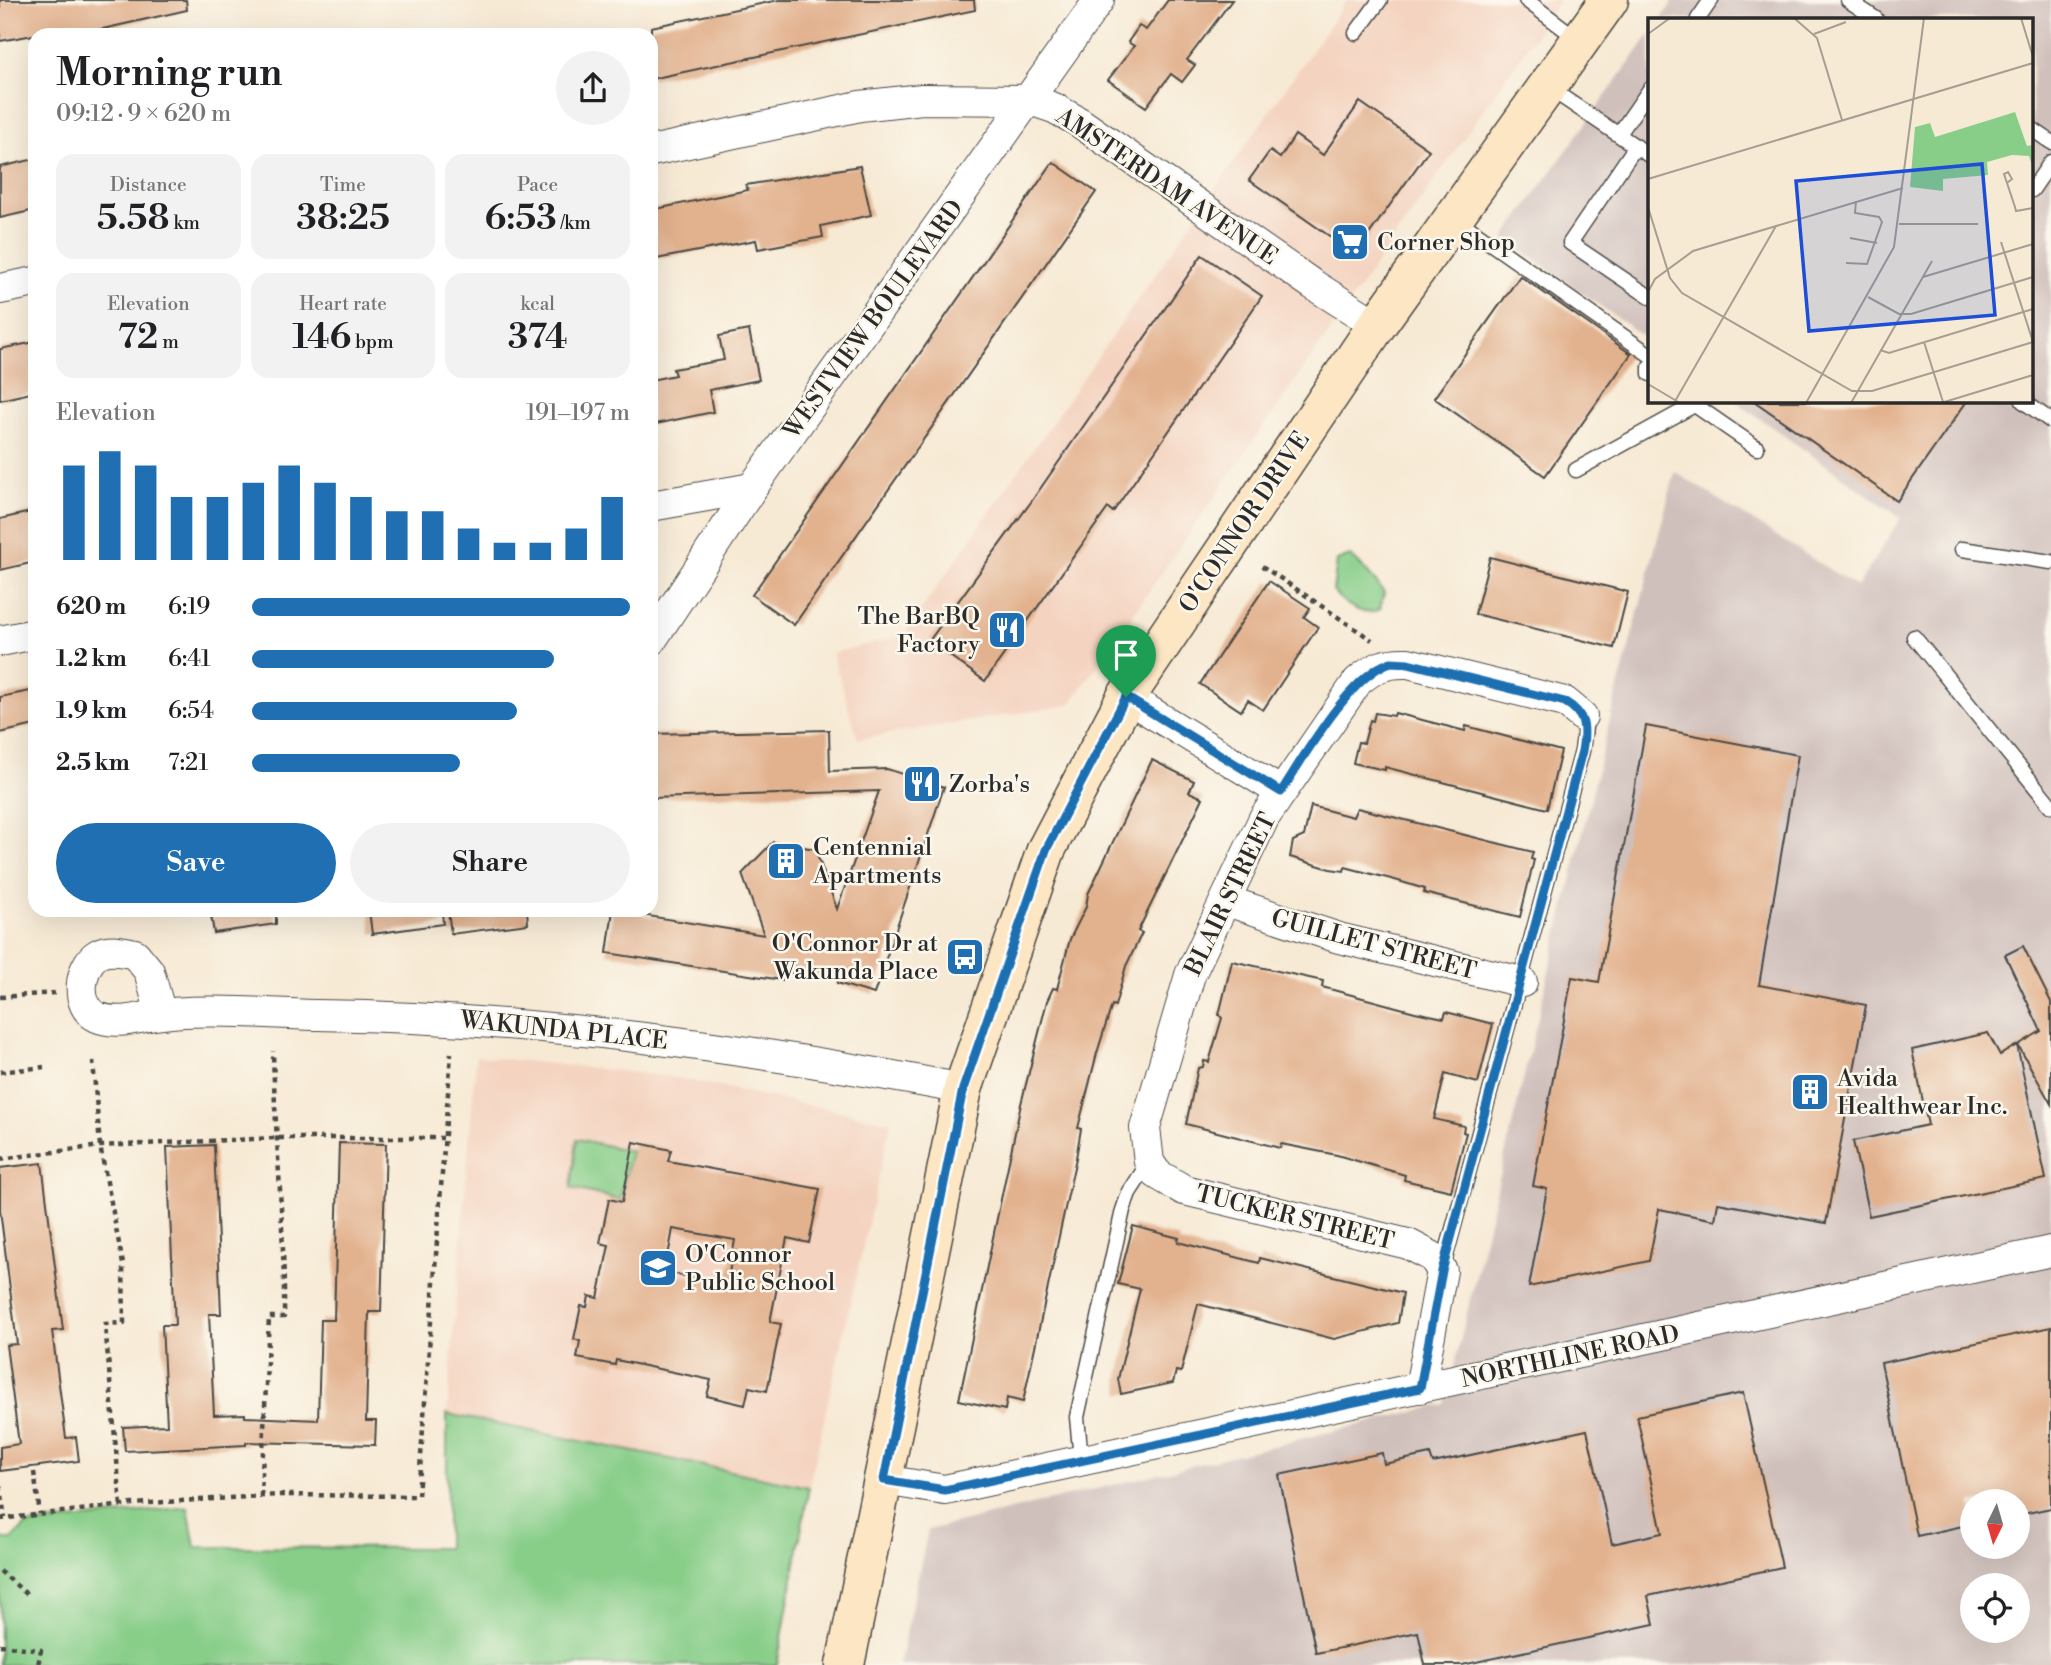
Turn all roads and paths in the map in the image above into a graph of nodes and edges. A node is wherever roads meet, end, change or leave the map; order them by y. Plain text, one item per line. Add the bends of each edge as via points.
1 (1099, 0) edge
2 (1380, 0) edge
3 (1526, 0) edge
4 (1609, 0) edge
5 (1711, 0) edge
6 (1848, 0) edge
7 (1699, 18) edge
8 (1875, 18) edge
9 (1356, 33) dead end
10 (1580, 41) junction
11 (1547, 87) junction
12 (1648, 92) edge
13 (1030, 100) junction
14 (2034, 130) edge
15 (1619, 134) junction
16 (2051, 142) edge
17 (1636, 146) junction
18 (658, 149) edge
19 (1648, 155) edge
20 (2051, 162) edge
21 (2034, 187) edge
22 (1454, 218) junction
23 (28, 283) edge
24 (0, 289) edge
25 (1648, 296) edge
26 (1377, 325) junction
27 (1648, 354) edge
28 (2024, 402) edge
29 (1691, 403) edge
30 (2051, 421) edge
31 (1757, 448) dead end
32 (1576, 470) dead end
33 (752, 488) junction
34 (658, 505) edge
35 (1962, 549) dead end
36 (2051, 562) edge
37 (1262, 566) dead end
38 (658, 630) edge
39 (28, 635) edge
40 (1914, 637) dead end
41 (0, 641) edge
42 (1375, 643) dead end
43 (1126, 697) junction
44 (1581, 716) joint
45 (1281, 792) junction
46 (2051, 806) edge
47 (1227, 901) junction
48 (1522, 982) junction
49 (82, 992) junction
50 (0, 997) edge
51 (161, 1014) junction
52 (273, 1051) dead end
53 (451, 1053) dead end
54 (93, 1060) dead end
55 (44, 1067) dead end
56 (0, 1072) edge
57 (963, 1089) junction
58 (275, 1138) junction
59 (443, 1138) junction
60 (100, 1146) junction
61 (0, 1159) edge
62 (1149, 1162) junction
63 (2051, 1251) edge
64 (1442, 1271) junction
65 (1420, 1388) junction
66 (1081, 1460) junction
67 (34, 1472) dead end
68 (884, 1480) junction
69 (0, 1486) edge
70 (261, 1496) junction
71 (121, 1506) junction
72 (40, 1514) junction
73 (3, 1519) edge
74 (0, 1571) edge
75 (30, 1597) dead end
76 (0, 1645) edge
77 (38, 1665) edge
78 (845, 1665) edge

1 - 13 street, WESTVIEW BOULEVARD
2 - 9 lane
3 - 10 lane
4 - 10 main road, O'CONNOR DRIVE
5 - 7 lane
6 - 8 lane
10 - 11 main road, O'CONNOR DRIVE
11 - 15 lane
11 - 22 main road, O'CONNOR DRIVE
12 - 15 lane
13 - 18 street, AMSTERDAM AVENUE via 922,99 860,106
13 - 26 street, AMSTERDAM AVENUE via 1079,122
13 - 33 street, WESTVIEW BOULEVARD
14 - 16 lane
15 - 17 lane
17 - 19 lane
17 - 25 lane via 1570,243
20 - 21 lane
22 - 26 main road, O'CONNOR DRIVE
22 - 27 lane
23 - 24 street
26 - 43 main road, O'CONNOR DRIVE
28 - 30 lane
29 - 31 lane
29 - 32 lane
33 - 34 street
33 - 38 street, WESTVIEW BOULEVARD
35 - 36 lane
37 - 42 path
39 - 41 street
40 - 46 lane
43 - 45 street
43 - 57 main road, O'CONNOR DRIVE via 1046,850
44 - 45 street, BLAIR STREET via 1565,702 1391,662 1358,681
44 - 48 lane, BLAIR STREET via 1585,727 1582,751
45 - 47 street, BLAIR STREET via 1264,818
47 - 48 street, GUILLET STREET via 1339,938
47 - 62 street, BLAIR STREET via 1190,975 1174,1026 1145,1128
48 - 64 lane, BLAIR STREET
49 - 50 path
49 - 51 street, WAKUNDA PLACE via 87,1009 100,1019
49 - 51 street via 87,965 96,955 106,951 135,954 149,971
51 - 57 street, WAKUNDA PLACE via 425,1016 561,1027 741,1049
52 - 58 path
53 - 59 path
54 - 60 path
55 - 56 path
57 - 68 main road, O'CONNOR DRIVE
58 - 59 path
58 - 60 path
58 - 70 path via 285,1255 284,1317 269,1317
59 - 70 path via 418,1496
60 - 61 path
60 - 71 path via 123,1264 124,1323 105,1324
62 - 64 street, TUCKER STREET via 1157,1174 1184,1189 1408,1244 1433,1257
62 - 66 lane via 1123,1210 1077,1417
63 - 65 street, NORTHLINE ROAD
64 - 65 street, BLAIR STREET
65 - 66 street, NORTHLINE ROAD
66 - 68 street, NORTHLINE ROAD via 945,1490
67 - 72 path
68 - 78 main road, O'CONNOR DRIVE
69 - 73 path
70 - 71 path
71 - 72 path
72 - 73 path
74 - 75 path
76 - 77 path via 41,1650

